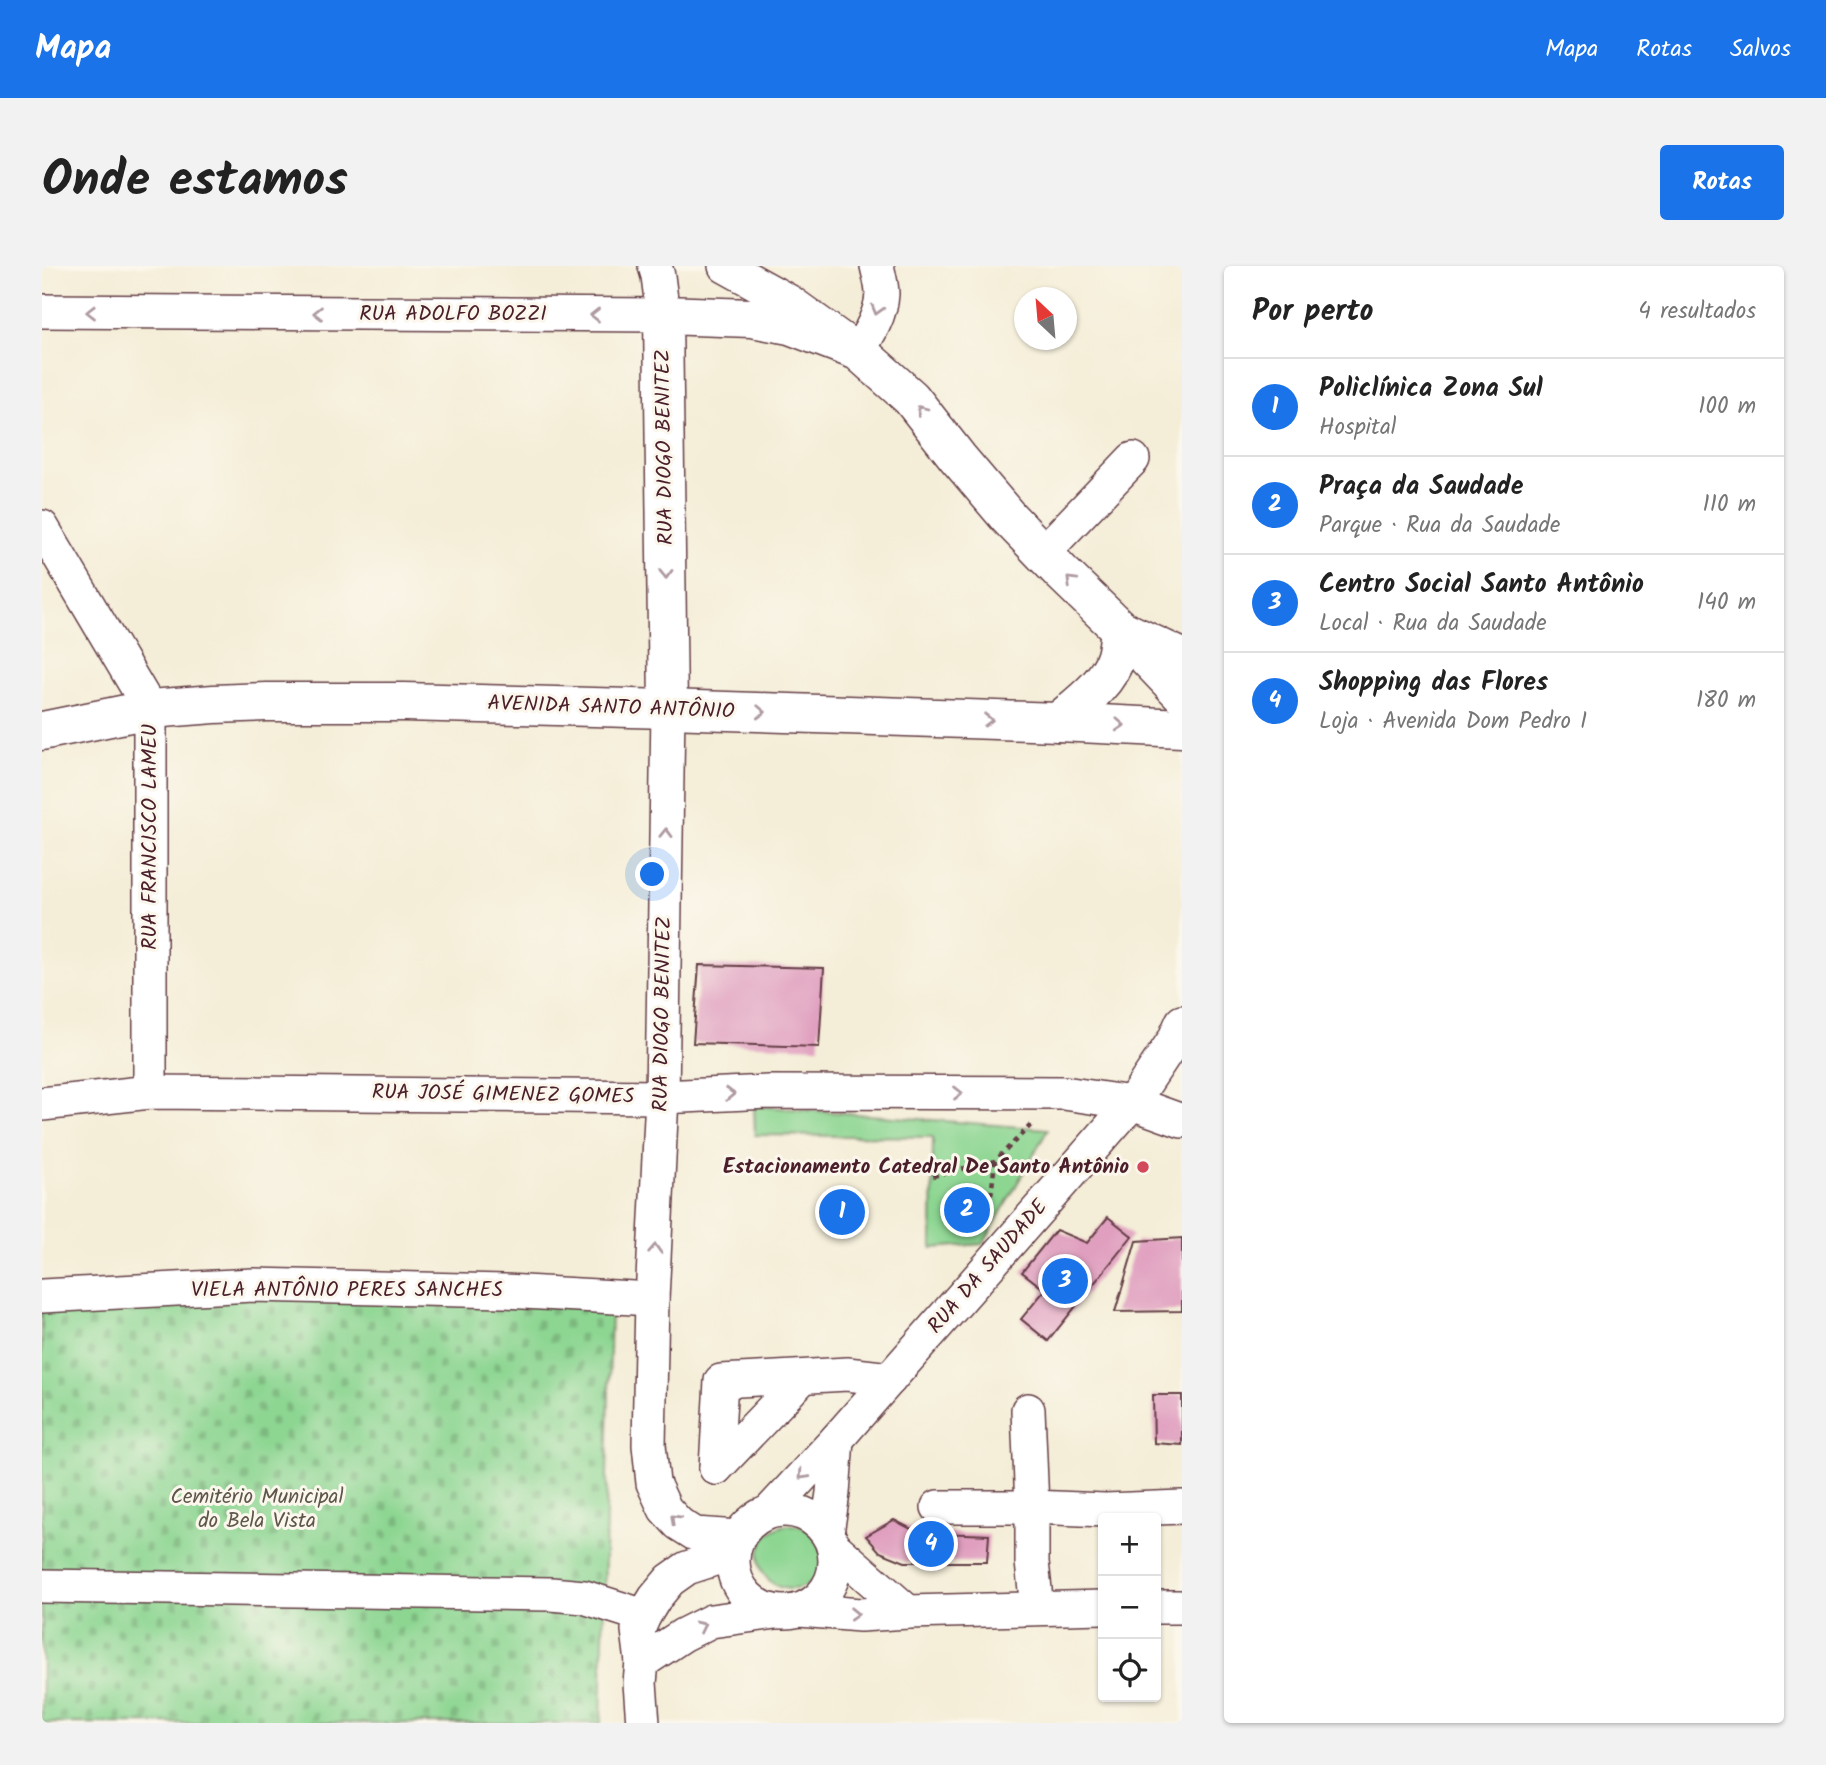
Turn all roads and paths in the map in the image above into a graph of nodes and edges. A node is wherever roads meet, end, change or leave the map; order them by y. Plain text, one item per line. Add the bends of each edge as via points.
1 (655, 266) edge
2 (725, 266) edge
3 (877, 266) edge
4 (42, 311) edge
5 (663, 315) junction
6 (752, 318) junction
7 (858, 351) junction
8 (664, 359) junction
9 (1133, 459) dead end
10 (42, 527) edge
11 (1043, 553) junction
12 (1120, 629) junction
13 (1182, 658) edge
14 (1182, 694) edge
15 (150, 709) junction
16 (668, 709) junction
17 (1058, 722) junction
18 (1182, 728) edge
19 (42, 731) edge
20 (1182, 1022) edge
21 (150, 1092) junction
22 (1064, 1093) junction
23 (662, 1097) junction
24 (1132, 1103) junction
25 (42, 1104) edge
26 (1182, 1121) edge
27 (995, 1161) junction
28 (933, 1176) dead end
29 (990, 1205) dead end
30 (42, 1296) edge
31 (652, 1299) junction
32 (803, 1377) dead end
33 (890, 1379) junction
34 (1028, 1410) dead end
35 (837, 1439) junction
36 (939, 1507) dead end
37 (1032, 1507) junction
38 (1182, 1507) edge
39 (770, 1511) junction
40 (830, 1540) junction
41 (736, 1545) junction
42 (42, 1586) edge
43 (1098, 1607) edge
44 (1161, 1607) edge
45 (1182, 1607) edge
46 (1037, 1608) junction
47 (788, 1611) junction
48 (908, 1612) junction
49 (644, 1616) junction
50 (642, 1662) junction
51 (643, 1723) edge

1 - 5 street, RUA DIOGO BENITEZ
2 - 7 street via 790,302
3 -> 7 street via 882,293 878,313
5 -> 4 street, RUA ADOLFO BOZZI
5 - 6 main road, RUA ADOLFO BOZZI
5 - 8 main road, RUA DIOGO BENITEZ
6 - 7 main road, RUA ADOLFO BOZZI via 790,325
6 - 8 main road via 697,334
11 -> 7 main road via 911,398
8 -> 16 main road, RUA DIOGO BENITEZ
9 - 11 street
10 - 15 street, RUA FRANCISCO LAMEU
12 -> 11 main road
12 - 13 main road
12 - 14 main road
12 - 17 main road via 1115,658 1103,680
15 - 16 main road, AVENIDA SANTO ANTÔNIO via 267,702 404,702
15 - 19 main road, AVENIDA SANTO ANTÔNIO
15 - 21 street, RUA FRANCISCO LAMEU
16 -> 17 main road, AVENIDA SANTO ANTÔNIO
23 -> 16 street, RUA DIOGO BENITEZ
17 -> 18 main road, AVENIDA SANTO ANTÔNIO
20 - 24 street, RUA DA SAUDADE
21 - 23 street, RUA JOSÉ GIMENEZ GOMES
21 - 25 street, RUA JOSÉ GIMENEZ GOMES
23 -> 22 street, RUA JOSÉ GIMENEZ GOMES
22 - 24 street, RUA JOSÉ GIMENEZ GOMES
22 - 27 path
31 -> 23 street, RUA DIOGO BENITEZ
24 - 26 street, RUA JOSÉ GIMENEZ GOMES
24 - 33 street, RUA DA SAUDADE
27 - 28 path
27 - 29 path
30 - 31 street, VIELA ANTÔNIO PERES SANCHES via 253,1285
41 -> 31 street, RUA DIOGO BENITEZ via 695,1534 679,1524 665,1509 653,1483 649,1446
32 - 33 street via 846,1374
33 - 35 street, RUA DA SAUDADE
34 - 37 street
35 -> 39 street, RUA DA SAUDADE
35 - 40 street
36 - 37 street
37 - 38 street
37 - 46 street
39 - 40 street via 802,1513 816,1521
39 - 41 street via 755,1518
40 - 47 street via 835,1563 824,1593 812,1604
40 - 48 street
41 - 47 street via 732,1566 746,1596 760,1606
41 - 49 street via 670,1580
42 - 49 street via 551,1594 584,1597
43 - 46 street
44 - 45 street
46 - 48 street
47 -> 48 street
50 -> 47 street via 711,1621
49 - 50 street via 638,1630
50 - 51 street

